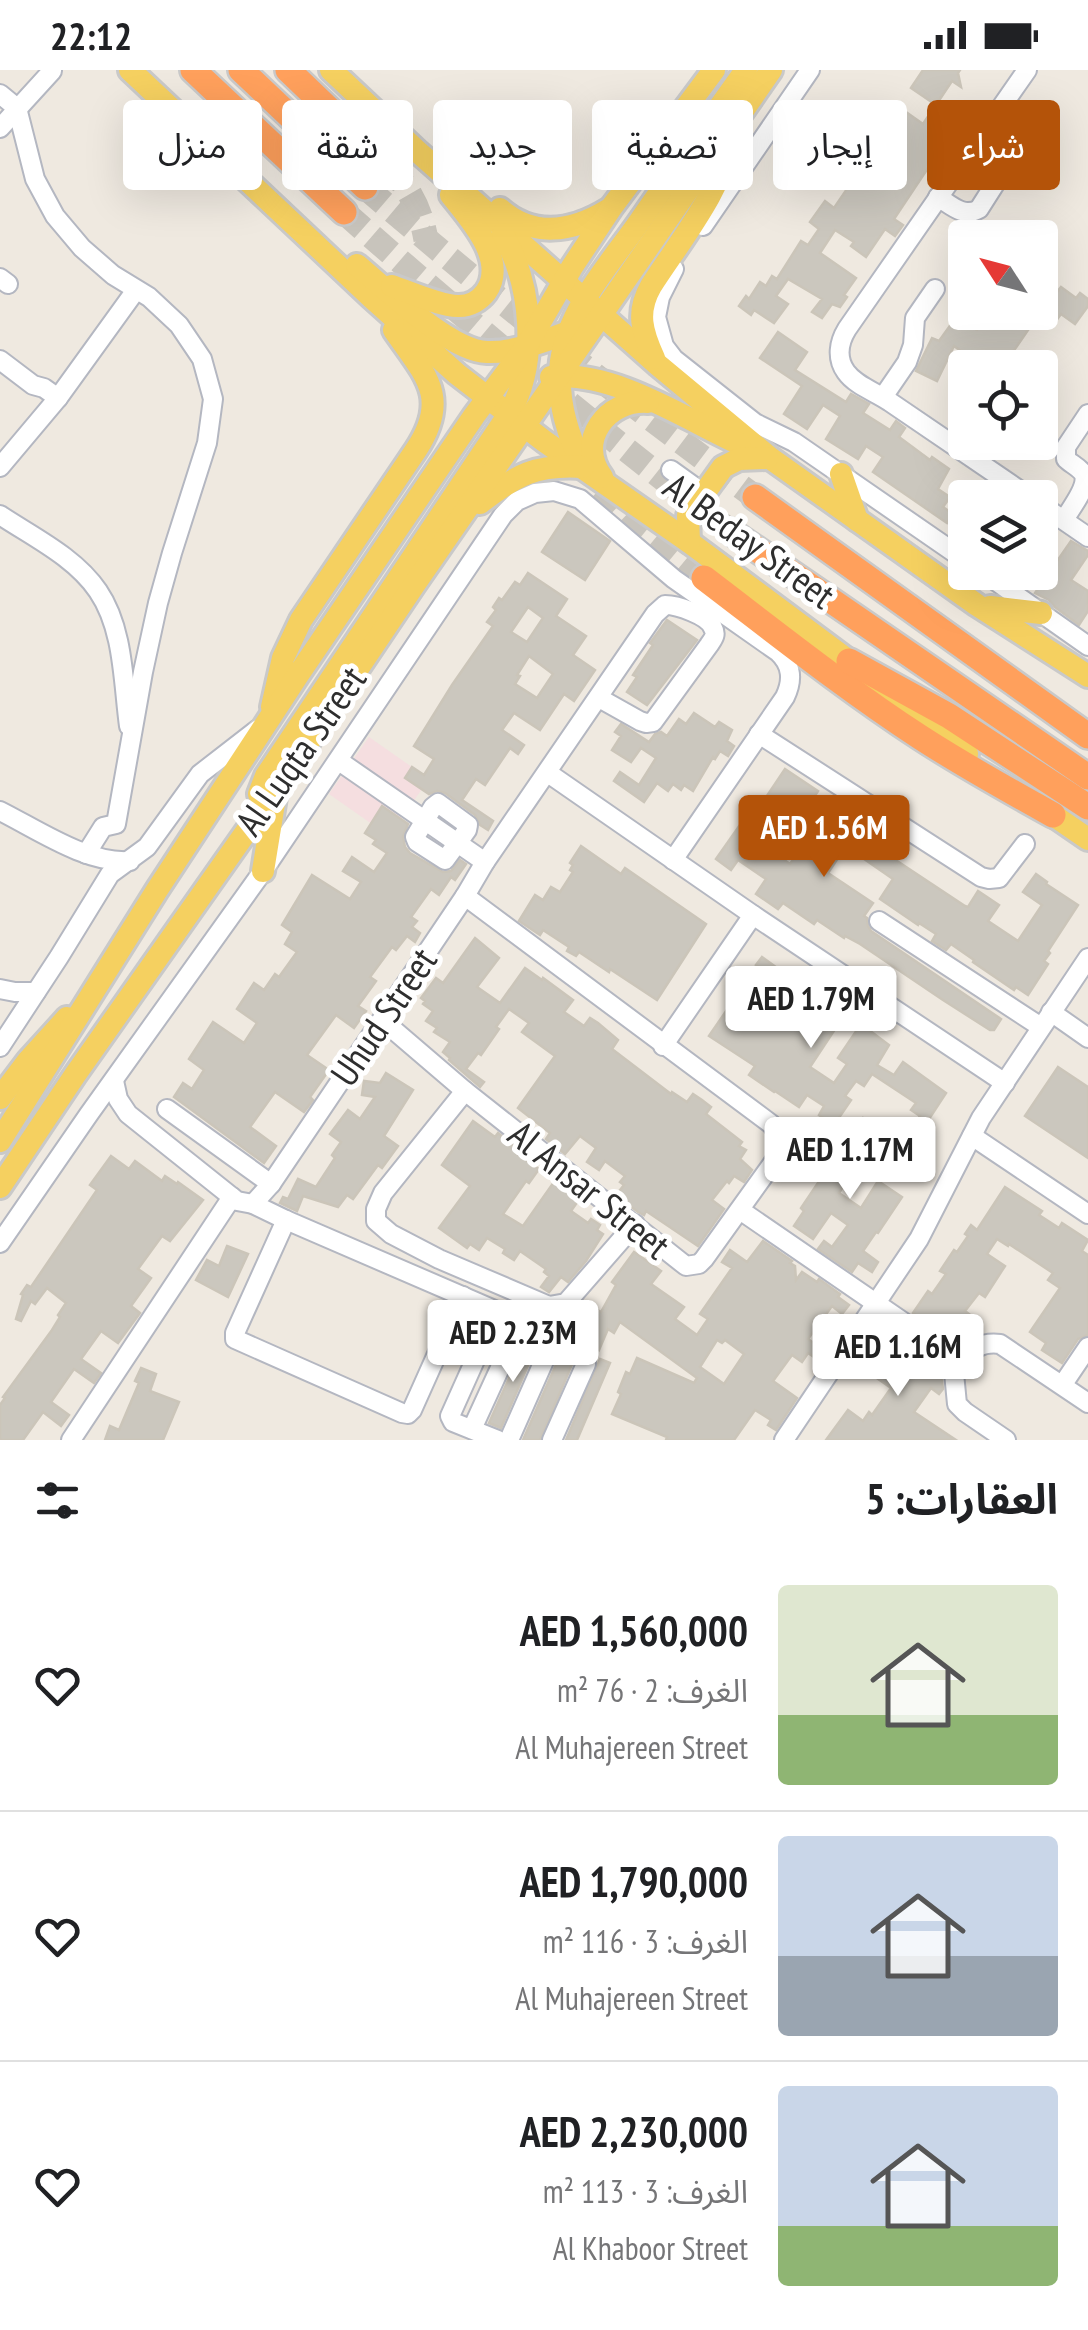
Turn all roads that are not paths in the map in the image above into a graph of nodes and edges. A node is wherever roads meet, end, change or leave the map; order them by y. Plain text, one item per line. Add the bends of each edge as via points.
1 (130, 70) edge
2 (194, 70) edge
3 (242, 70) edge
4 (288, 70) edge
5 (692, 70) edge
6 (714, 70) edge
7 (746, 70) edge
8 (771, 70) edge
9 (810, 70) edge
10 (1027, 70) edge
11 (52, 71) edge
12 (339, 77) edge
13 (0, 94) edge
14 (691, 99) junction
15 (319, 100) edge
16 (750, 100) edge
17 (1006, 100) edge
18 (17, 108) junction
19 (282, 108) edge
20 (0, 128) edge
21 (417, 150) junction
22 (683, 190) edge
23 (712, 190) edge
24 (942, 190) edge
25 (991, 190) edge
26 (938, 196) junction
27 (611, 208) junction
28 (344, 212) tunnel mouth
29 (496, 222) junction
30 (565, 282) junction
31 (935, 289) dead end
32 (136, 290) junction
33 (375, 290) junction
34 (594, 308) junction
35 (568, 332) junction
36 (526, 345) junction
37 (0, 360) edge
38 (658, 365) junction
39 (560, 376) junction
40 (524, 382) junction
41 (884, 397) junction
42 (488, 398) junction
43 (55, 402) junction
44 (661, 406) junction
45 (1088, 414) edge
46 (517, 420) junction
47 (770, 458) junction
48 (1084, 462) edge
49 (0, 467) edge
50 (584, 468) junction
51 (671, 470) dead end
52 (841, 474) junction
53 (1005, 480) edge
54 (608, 485) junction
55 (540, 492) joint
56 (704, 494) junction
57 (755, 497) tunnel mouth
58 (0, 515) edge
59 (1058, 516) edge
60 (462, 518) junction
61 (857, 520) junction
62 (1064, 520) junction
63 (730, 531) tunnel mouth
64 (1088, 536) edge
65 (689, 542) junction
66 (948, 548) edge
67 (704, 578) tunnel mouth
68 (1008, 590) edge
69 (977, 605) junction
70 (1041, 614) junction
71 (1086, 644) edge
72 (849, 661) junction
73 (1088, 676) edge
74 (598, 698) junction
75 (270, 720) junction
76 (759, 734) junction
77 (1088, 736) edge
78 (131, 747) junction
79 (339, 761) junction
80 (548, 773) junction
81 (1088, 777) edge
82 (277, 787) junction
83 (1088, 807) edge
84 (0, 811) edge
85 (1052, 814) junction
86 (248, 828) junction
87 (1088, 839) edge
88 (1025, 844) dead end
89 (86, 854) junction
90 (130, 860) junction
91 (673, 860) junction
92 (485, 862) junction
93 (263, 872) junction
94 (100, 890) junction
95 (465, 896) junction
96 (753, 915) junction
97 (878, 921) dead end
98 (1088, 958) edge
99 (100, 983) junction
100 (1, 989) edge
101 (36, 992) junction
102 (21, 1016) junction
103 (1046, 1019) junction
104 (382, 1020) junction
105 (1086, 1032) edge
106 (0, 1046) edge
107 (663, 1046) junction
108 (114, 1081) junction
109 (1004, 1083) junction
110 (465, 1091) junction
111 (0, 1098) edge
112 (166, 1110) dead end
113 (89, 1114) junction
114 (128, 1114) junction
115 (972, 1136) junction
116 (208, 1139) junction
117 (0, 1141) edge
118 (190, 1163) junction
119 (271, 1184) junction
120 (0, 1187) edge
121 (232, 1196) junction
122 (253, 1204) junction
123 (740, 1210) junction
124 (1088, 1214) edge
125 (286, 1220) junction
126 (635, 1224) junction
127 (0, 1244) edge
128 (463, 1296) junction
129 (876, 1304) junction
130 (549, 1306) junction
131 (497, 1311) junction
132 (521, 1322) junction
133 (554, 1336) junction
134 (1088, 1347) edge
135 (963, 1362) junction
136 (1062, 1384) junction
137 (1088, 1403) edge
138 (472, 1429) junction
139 (71, 1440) edge
140 (498, 1440) edge
141 (509, 1440) edge
142 (552, 1440) edge
143 (784, 1440) edge
144 (1006, 1440) edge

1 - 33 main road
2 - 28 highway
3 - 19 highway
4 - 15 highway
5 - 14 street
6 - 14 main road, Al Luqta Street
7 - 34 main road
8 - 16 main road
9 - 52 street via 669,278 656,317 664,346 681,366 759,426 790,438
10 - 17 street
11 - 18 street
12 - 21 main road
12 - 27 main road via 373,91 523,226 575,224
13 - 18 street
14 - 27 main road, Al Luqta Street
18 - 20 street
18 - 32 street via 35,179 56,216 82,248
21 - 29 main road
21 - 33 main road via 473,222 493,276 480,298 456,307
22 - 34 main road
23 - 38 main road via 644,302 641,322
24 - 26 street
25 - 26 street via 968,213
26 - 41 street via 840,344 849,376
27 - 30 main road, Al Luqta Street
29 - 30 main road
29 - 36 main road via 522,285
30 - 34 main road
30 - 36 main road, Al Luqta Street
31 - 41 street via 915,318 907,362
32 - 43 street
32 - 78 street via 179,325 202,359 213,399 208,442 158,603
33 - 36 main road via 475,350
33 - 42 main road, Al Beday Street
33 - 75 main road via 428,382 432,421 296,630
34 - 35 main road
34 - 38 main road
34 - 39 main road, Al Luqta Street
35 - 36 main road
35 - 39 main road
36 - 40 main road
36 - 42 main road, Al Luqta Street
37 - 43 street via 38,396
38 - 47 main road
39 - 40 main road
39 - 44 main road via 598,381
39 - 46 main road, Al Luqta Street
39 - 50 main road via 568,429
40 - 42 main road
40 - 46 main road
41 - 53 street
42 - 46 main road, Al Beday Street
42 - 75 main road, Al Luqta Street
43 - 49 street
44 - 47 main road
44 - 54 main road via 628,403 601,422 592,455
45 - 48 street via 1065,451 1066,459
46 - 50 main road, Al Beday Street
46 - 60 main road, Al Luqta Street
46 - 86 main road via 266,776
47 - 56 main road via 730,462
47 - 61 main road
48 - 62 street via 1084,484
50 - 54 main road, Al Beday Street
50 - 60 main road via 535,469
51 - 56 street
52 - 61 main road
52 - 66 street
54 - 65 main road, Al Beday Street
55 - 76 street, Al Beday Street via 580,499 784,657 788,690
55 - 79 street, Al Luqta Street via 503,515
56 - 65 main road via 688,516
57 - 77 highway, Al Beday Street
58 - 78 street via 65,558 97,590 120,652
59 - 62 street
60 - 82 main road, Al Luqta Street
61 - 69 main road
62 - 64 street
63 - 81 highway, Al Beday Street
65 - 72 main road, Al Beday Street
67 - 85 highway via 919,736
68 - 70 street
69 - 70 main road
69 - 73 main road
70 - 71 street
72 - 83 highway via 949,716
72 - 85 main road, Al Beday Street
74 - 74 street, Uhud Street via 665,606 690,612 714,629 653,722
74 - 80 street, Uhud Street
75 - 90 street, Al Luqta Street via 200,774 147,848
75 - 99 main road, Al Luqta Street
76 - 88 street via 981,877 999,878
76 - 91 street
78 - 89 street via 116,824 103,827
79 - 92 street
79 - 93 street, Al Luqta Street
80 - 91 street
80 - 92 street, Uhud Street
82 - 86 main road, Al Luqta Street
82 - 93 main road
84 - 89 street
85 - 87 main road, Al Beday Street
86 - 120 main road, Al Luqta Street
89 - 90 street
89 - 94 street via 100,873
90 - 94 street, Al Luqta Street
91 - 96 street
92 - 95 street, Uhud Street
93 - 108 street, Al Luqta Street
94 - 101 street, Al Luqta Street
95 - 104 street, Uhud Street
95 - 107 street, Al Ansar Street
96 - 107 street
96 - 109 street
97 - 103 street
98 - 103 street
99 - 111 main road
99 - 117 main road, Al Luqta Street
100 - 101 street
100 - 102 street
101 - 102 street, Al Luqta Street
102 - 106 street, Al Luqta Street
103 - 105 street
103 - 109 street
104 - 110 street, Al Ansar Street
104 - 119 street, Uhud Street
107 - 123 street, Al Ansar Street via 771,1124 780,1138 779,1153
108 - 113 street, Al Luqta Street
108 - 114 street
109 - 115 street
110 - 126 street, Al Ansar Street
110 - 130 street via 383,1192 376,1221 440,1259
112 - 116 street
113 - 114 street
113 - 127 street, Al Luqta Street
114 - 118 street
115 - 124 street
115 - 129 street via 919,1239
116 - 118 street
116 - 119 street
118 - 121 street
119 - 122 street, Uhud Street
121 - 122 street
121 - 139 street
122 - 125 street
123 - 126 street, Al Ansar Street via 693,1266 680,1263
123 - 129 street
125 - 128 street
125 - 128 street via 235,1339 402,1413 412,1410
126 - 130 street via 566,1303
128 - 131 street
129 - 135 street
129 - 143 street
130 - 133 street via 545,1320
131 - 132 street
131 - 138 street via 450,1416
132 - 133 street
132 - 138 street
133 - 141 street
133 - 142 street via 580,1347 586,1359
134 - 136 street
135 - 136 street via 977,1346 1000,1344
135 - 144 street via 954,1373 957,1404
136 - 137 street
138 - 140 street

